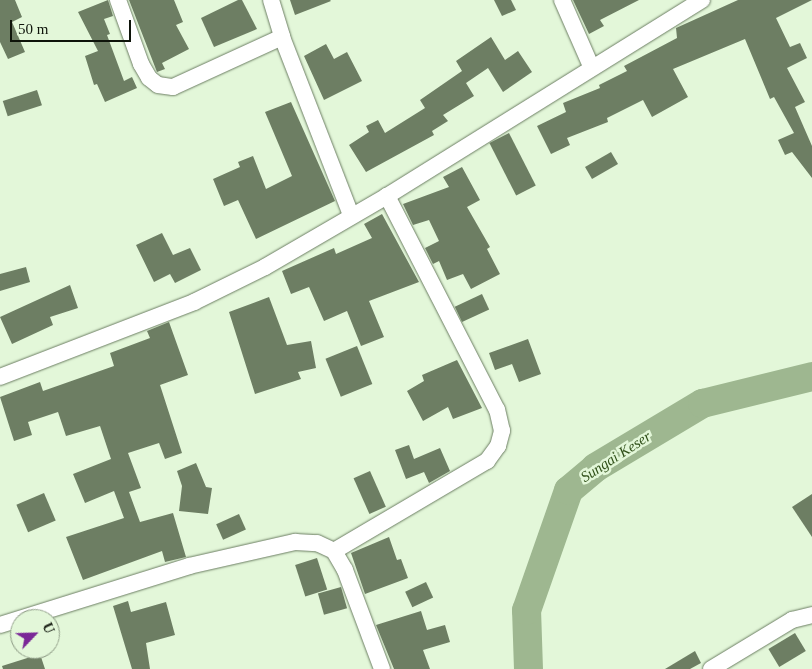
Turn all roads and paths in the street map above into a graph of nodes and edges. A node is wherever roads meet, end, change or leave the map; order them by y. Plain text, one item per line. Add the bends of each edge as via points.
1 (118, 0) edge
2 (272, 0) edge
3 (562, 0) edge
4 (702, 0) edge
5 (282, 37) junction
6 (591, 66) junction
7 (387, 196) junction
8 (351, 215) junction
9 (1, 373) edge
10 (334, 551) junction
11 (812, 615) edge
12 (0, 625) edge
13 (382, 669) edge
14 (711, 669) edge

1 - 5 street via 141,64 149,78 158,85 173,87
2 - 5 street
3 - 6 street
4 - 6 street
5 - 8 street
6 - 7 street
7 - 8 street
7 - 10 street via 497,410 502,431 498,446 487,461
8 - 9 street via 265,267 194,302
10 - 12 street via 318,543 296,542 189,566
10 - 13 street via 345,570
11 - 14 street via 792,620

